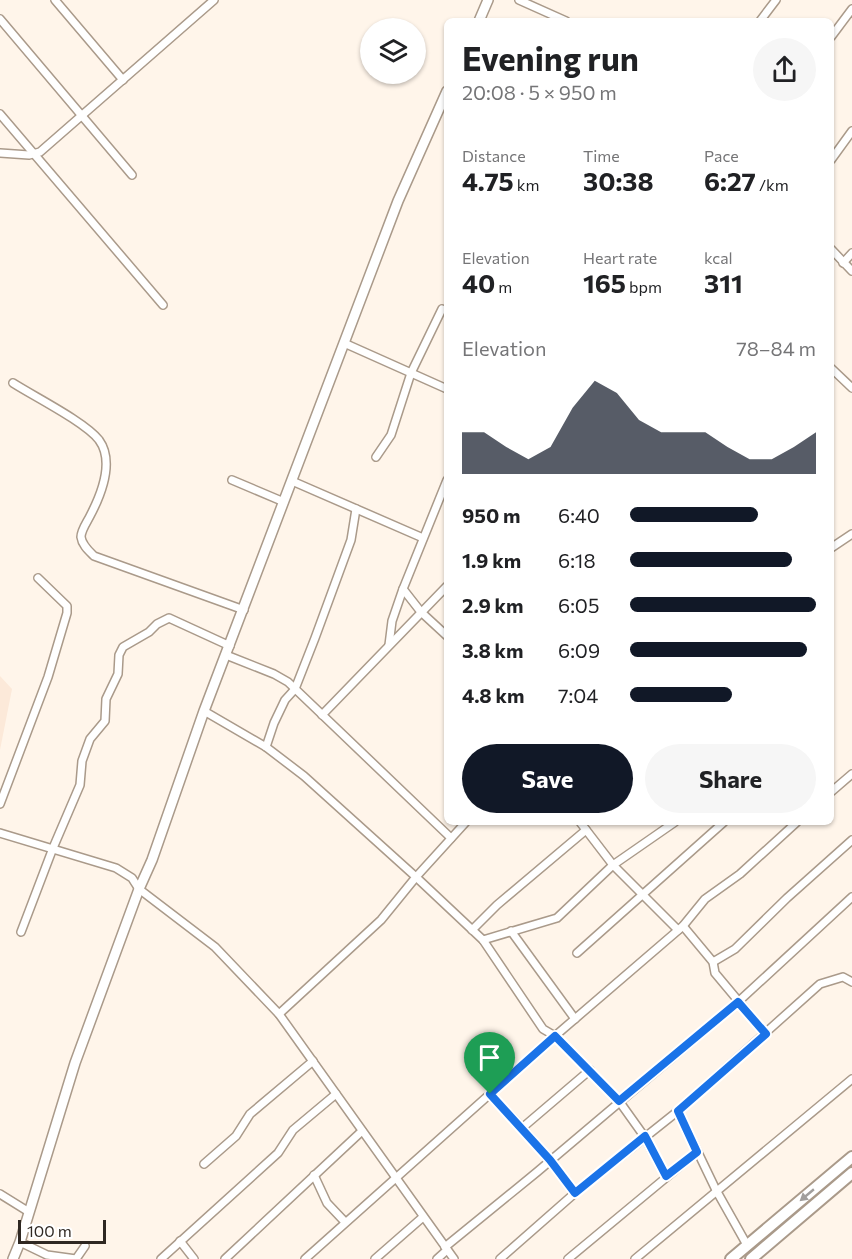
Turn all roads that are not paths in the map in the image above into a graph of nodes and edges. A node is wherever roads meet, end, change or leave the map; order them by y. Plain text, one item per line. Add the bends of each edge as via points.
1 (55, 0) edge
2 (213, 0) edge
3 (488, 0) edge
4 (519, 0) edge
5 (776, 0) edge
6 (852, 9) edge
7 (479, 18) edge
8 (559, 18) edge
9 (762, 18) edge
10 (0, 19) edge
11 (834, 33) edge
12 (123, 80) junction
13 (444, 98) edge
14 (0, 114) edge
15 (81, 116) junction
16 (852, 131) edge
17 (0, 153) edge
18 (34, 153) junction
19 (834, 156) edge
20 (132, 175) dead end
21 (834, 252) edge
22 (852, 254) edge
23 (843, 263) junction
24 (852, 271) edge
25 (164, 305) dead end
26 (442, 309) dead end
27 (344, 343) junction
28 (834, 371) edge
29 (411, 373) junction
30 (14, 384) dead end
31 (444, 388) edge
32 (852, 388) edge
33 (376, 457) dead end
34 (232, 480) dead end
35 (292, 481) junction
36 (444, 487) edge
37 (284, 502) junction
38 (356, 509) junction
39 (852, 534) edge
40 (423, 538) junction
41 (834, 546) edge
42 (38, 578) dead end
43 (444, 589) edge
44 (403, 590) junction
45 (244, 610) junction
46 (421, 612) junction
47 (444, 633) edge
48 (389, 646) junction
49 (228, 651) junction
50 (295, 689) junction
51 (204, 711) junction
52 (322, 715) junction
53 (266, 747) junction
54 (852, 774) edge
55 (834, 789) edge
56 (0, 804) edge
57 (463, 825) edge
58 (582, 825) edge
59 (671, 825) edge
60 (721, 825) edge
61 (794, 825) edge
62 (586, 830) junction
63 (0, 833) edge
64 (452, 838) junction
65 (852, 840) edge
66 (53, 848) junction
67 (613, 865) junction
68 (416, 877) junction
69 (139, 889) junction
70 (642, 897) junction
71 (852, 897) edge
72 (681, 928) junction
73 (472, 930) junction
74 (511, 931) junction
75 (21, 932) dead end
76 (483, 940) junction
77 (577, 953) dead end
78 (713, 962) junction
79 (852, 982) edge
80 (738, 1002) junction
81 (279, 1014) junction
82 (575, 1019) junction
83 (766, 1034) junction
84 (555, 1036) junction
85 (313, 1061) junction
86 (590, 1070) junction
87 (852, 1079) edge
88 (336, 1094) junction
89 (490, 1094) junction
90 (619, 1101) junction
91 (678, 1111) junction
92 (522, 1128) junction
93 (362, 1131) junction
94 (645, 1136) junction
95 (697, 1152) junction
96 (852, 1157) edge
97 (550, 1160) junction
98 (204, 1164) dead end
99 (852, 1173) edge
100 (314, 1176) junction
101 (666, 1176) junction
102 (395, 1178) junction
103 (716, 1190) junction
104 (575, 1193) junction
105 (0, 1194) edge
106 (29, 1212) junction
107 (423, 1217) junction
108 (345, 1222) junction
109 (180, 1241) junction
110 (20, 1242) junction
111 (747, 1245) junction
112 (86, 1246) dead end
113 (446, 1248) junction
114 (13, 1259) edge
115 (161, 1259) edge
116 (194, 1259) edge
117 (225, 1259) edge
118 (305, 1259) edge
119 (375, 1259) edge
120 (436, 1259) edge
121 (454, 1259) edge
122 (500, 1259) edge
123 (568, 1259) edge
124 (635, 1259) edge
125 (731, 1259) edge
126 (751, 1259) edge

1 - 12 street
2 - 12 street
3 - 7 main road
4 - 8 street
5 - 9 street
6 - 11 street
10 - 15 street
12 - 15 street
13 - 27 main road via 398,201
14 - 18 street
15 - 18 street
15 - 20 street
16 - 19 street
17 - 18 street
18 - 25 street
21 - 23 street
22 - 23 street
23 - 24 street
26 - 29 street
27 - 29 street
27 - 35 main road
28 - 32 street
29 - 31 street
29 - 33 street via 391,435
30 - 45 street via 100,441 105,453 103,487 81,538 94,556
34 - 37 street
35 - 37 main road
35 - 38 street
36 - 40 street
37 - 45 main road
38 - 40 street
38 - 50 street via 351,540
39 - 41 street
40 - 44 street
42 - 56 street via 67,606 68,613
43 - 46 street
44 - 46 street
44 - 48 street via 392,621
45 - 49 main road
46 - 47 street
46 - 48 street
48 - 52 street
49 - 50 street
49 - 51 main road
49 - 66 street via 169,618 123,647 118,674 106,699 105,721 90,739 82,761 80,785
50 - 52 street
50 - 53 street via 285,700
51 - 53 street
51 - 69 main road
52 - 64 street
53 - 68 street via 351,816
54 - 55 street
57 - 64 street
58 - 62 street
59 - 67 street
60 - 70 street
61 - 72 street via 740,874 705,898
62 - 67 street
62 - 73 street
63 - 66 street
64 - 68 street
65 - 78 street via 735,949
66 - 69 street via 116,868 132,878
66 - 75 street
67 - 70 street
67 - 74 street via 557,918
68 - 73 street
68 - 81 street via 381,920
69 - 81 street via 215,947
69 - 106 main road via 75,1063
70 - 72 street
70 - 77 street
71 - 80 street
72 - 78 street
72 - 82 street
73 - 76 street
74 - 76 street
74 - 82 street
76 - 84 street via 543,1029
78 - 80 street via 715,973
79 - 83 street via 843,977 820,984
80 - 83 street
80 - 90 street
81 - 85 street
82 - 84 street
83 - 91 street
84 - 86 street
84 - 89 street
85 - 88 street
85 - 98 street via 250,1114 236,1136
86 - 90 street
86 - 92 street
87 - 103 street
88 - 93 street
88 - 109 street via 293,1130 278,1153
89 - 92 street
89 - 102 street
90 - 94 street
90 - 97 street
91 - 94 street
91 - 95 street
92 - 97 street
93 - 100 street
93 - 102 street
94 - 101 street
94 - 104 street
95 - 101 street
95 - 103 street
96 -> 111 highway
97 - 104 street
97 - 113 street
99 - 126 highway
100 - 108 street via 327,1203
100 - 117 street
101 - 123 street
102 - 107 street
102 - 108 street
103 - 111 street
103 - 124 street
104 - 122 street
105 - 106 street
106 - 110 main road
107 - 113 street
107 - 119 street
108 - 118 street
109 - 115 street
109 - 116 street
110 - 112 street via 47,1255 76,1259
110 - 114 main road
111 - 125 highway
113 - 120 street
113 - 121 street

